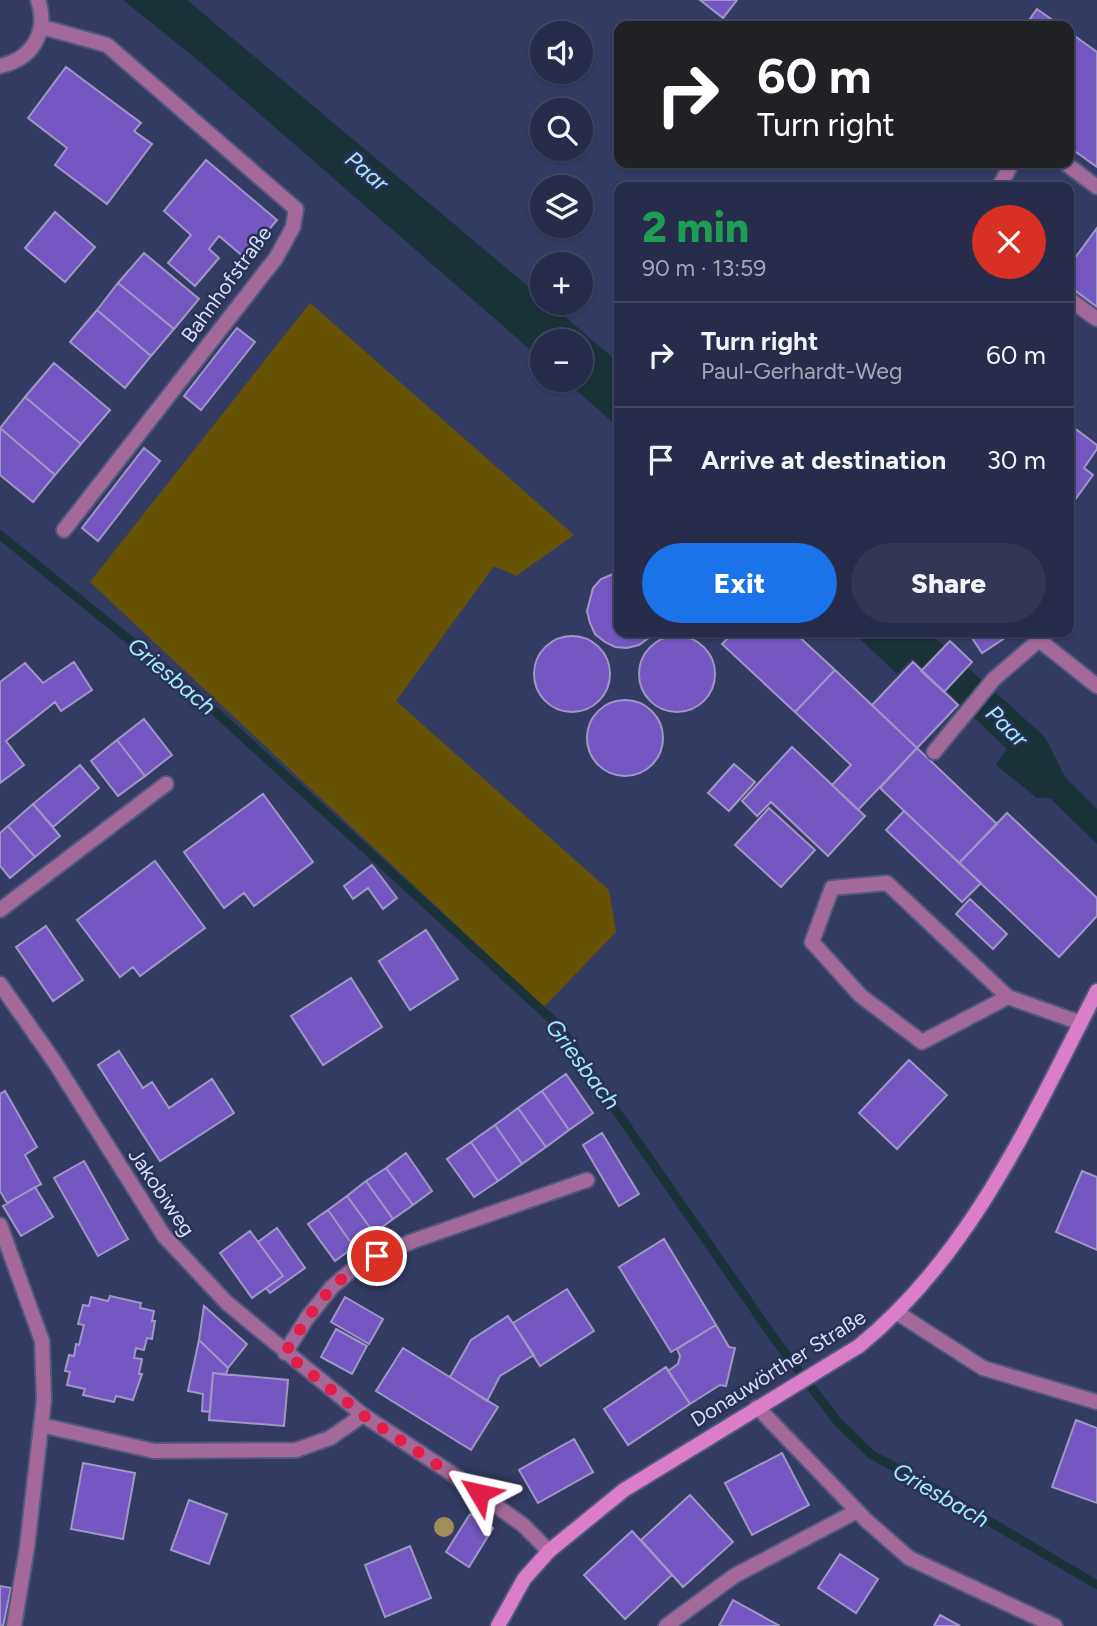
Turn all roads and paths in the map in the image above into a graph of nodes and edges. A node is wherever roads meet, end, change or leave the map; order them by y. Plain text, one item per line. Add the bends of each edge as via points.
1 (37, 0) edge
2 (42, 27) junction
3 (0, 66) edge
4 (1072, 168) edge
5 (1097, 187) edge
6 (1074, 303) edge
7 (1097, 319) edge
8 (64, 530) dead end
9 (1097, 686) edge
10 (934, 752) dead end
11 (166, 783) dead end
12 (0, 910) edge
13 (0, 984) edge
14 (1097, 991) edge
15 (1008, 997) junction
16 (1081, 1023) junction
17 (587, 1181) dead end
18 (0, 1225) edge
19 (896, 1312) junction
20 (285, 1353) junction
21 (1097, 1402) edge
22 (757, 1407) junction
23 (363, 1415) junction
24 (41, 1425) junction
25 (857, 1511) junction
26 (549, 1551) junction
27 (14, 1626) edge
28 (498, 1626) edge
29 (666, 1626) edge
30 (1055, 1626) edge

1 - 2 street
2 - 3 street via 26,55
2 - 8 street, Bahnhofstraße via 107,44 296,209 293,226 276,258
4 - 5 street
6 - 7 street
9 - 10 street via 1039,640 994,679
11 - 12 street
13 - 20 street, Jakobiweg via 164,1236 226,1303
14 - 16 main road, Donauwörther Straße
15 - 15 street via 887,883 832,888 811,942 861,996 922,1042
15 - 16 street
16 - 19 main road, Donauwörther Straße via 993,1189 942,1262
17 - 20 street via 359,1264 332,1287
18 - 24 street via 42,1341
19 - 21 street via 983,1368
19 - 22 main road, Donauwörther Straße via 859,1346
20 - 23 street, Jakobiweg
22 - 25 street
22 - 26 main road, Donauwörther Straße via 624,1490
23 - 24 street via 330,1438 296,1450 154,1451
23 - 26 street, Jakobiweg via 523,1525
24 - 27 street
25 - 29 street via 734,1576
25 - 30 street via 909,1558
26 - 28 main road, Donauwörther Straße via 524,1580

